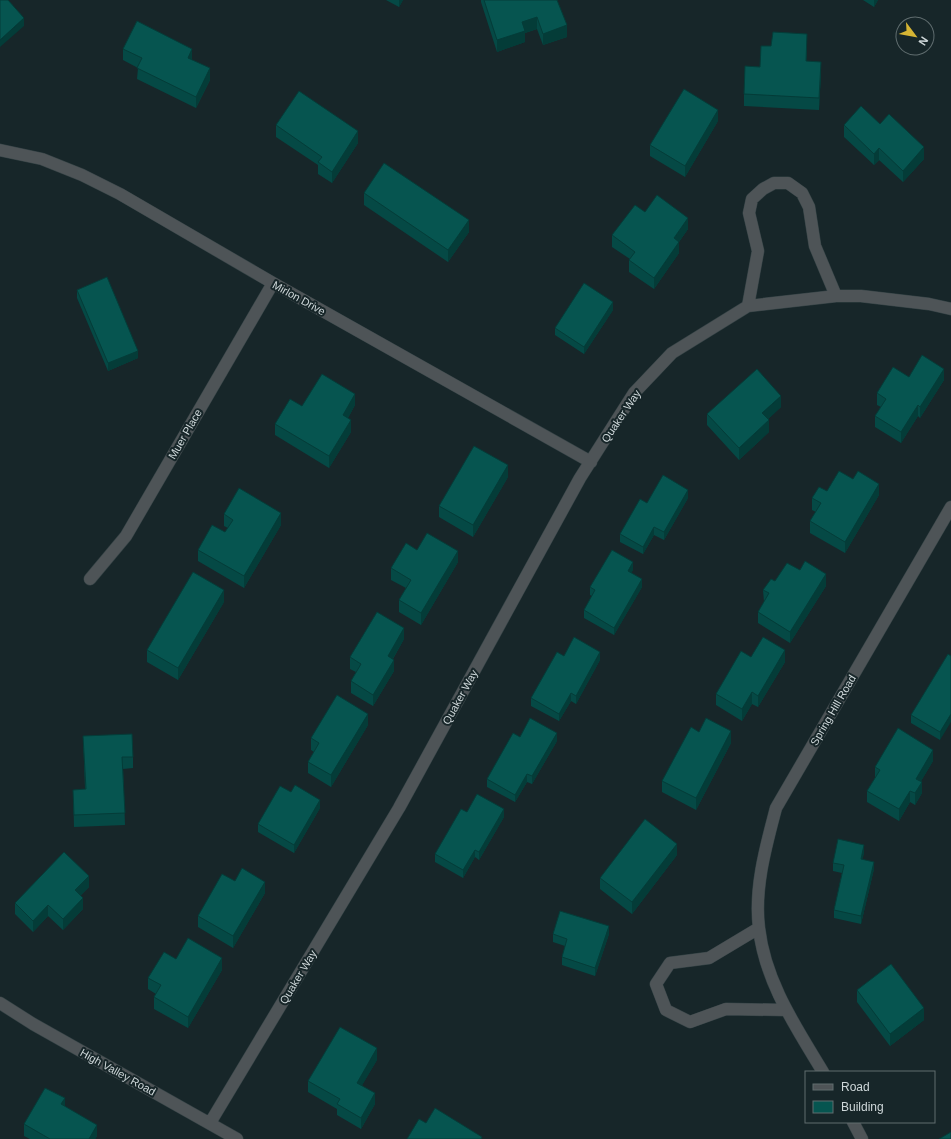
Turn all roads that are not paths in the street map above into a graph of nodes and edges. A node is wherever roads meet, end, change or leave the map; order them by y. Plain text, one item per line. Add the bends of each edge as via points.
1 (0, 150) edge
2 (273, 284) junction
3 (836, 296) junction
4 (748, 306) junction
5 (951, 309) edge
6 (591, 462) junction
7 (951, 507) edge
8 (90, 579) dead end
9 (759, 928) junction
10 (0, 1003) edge
11 (785, 1010) junction
12 (822, 1071) edge
13 (854, 1123) edge
14 (210, 1124) junction
15 (237, 1139) edge
16 (862, 1139) edge

1 - 2 street, Mirlon Drive via 42,159 82,175 120,194
2 - 6 street, Mirlon Drive
2 - 8 street, Muer Place via 126,536
3 - 4 street, Quaker Way
3 - 4 street via 815,246 809,207 802,193 788,183 774,183 752,199 749,213 758,252
3 - 5 street, Quaker Way via 861,296
4 - 6 street, Quaker Way via 672,353 634,393
6 - 14 street, Quaker Way via 399,808
7 - 9 street, Spring Hill Road via 776,808 763,855
9 - 11 street, Spring Hill Road via 768,969
9 - 11 street via 709,958 670,963 656,984 666,1010 690,1022 726,1009
10 - 14 street, High Valley Road
11 - 12 street, Spring Hill Road
13 - 16 street
14 - 15 street, High Valley Road

